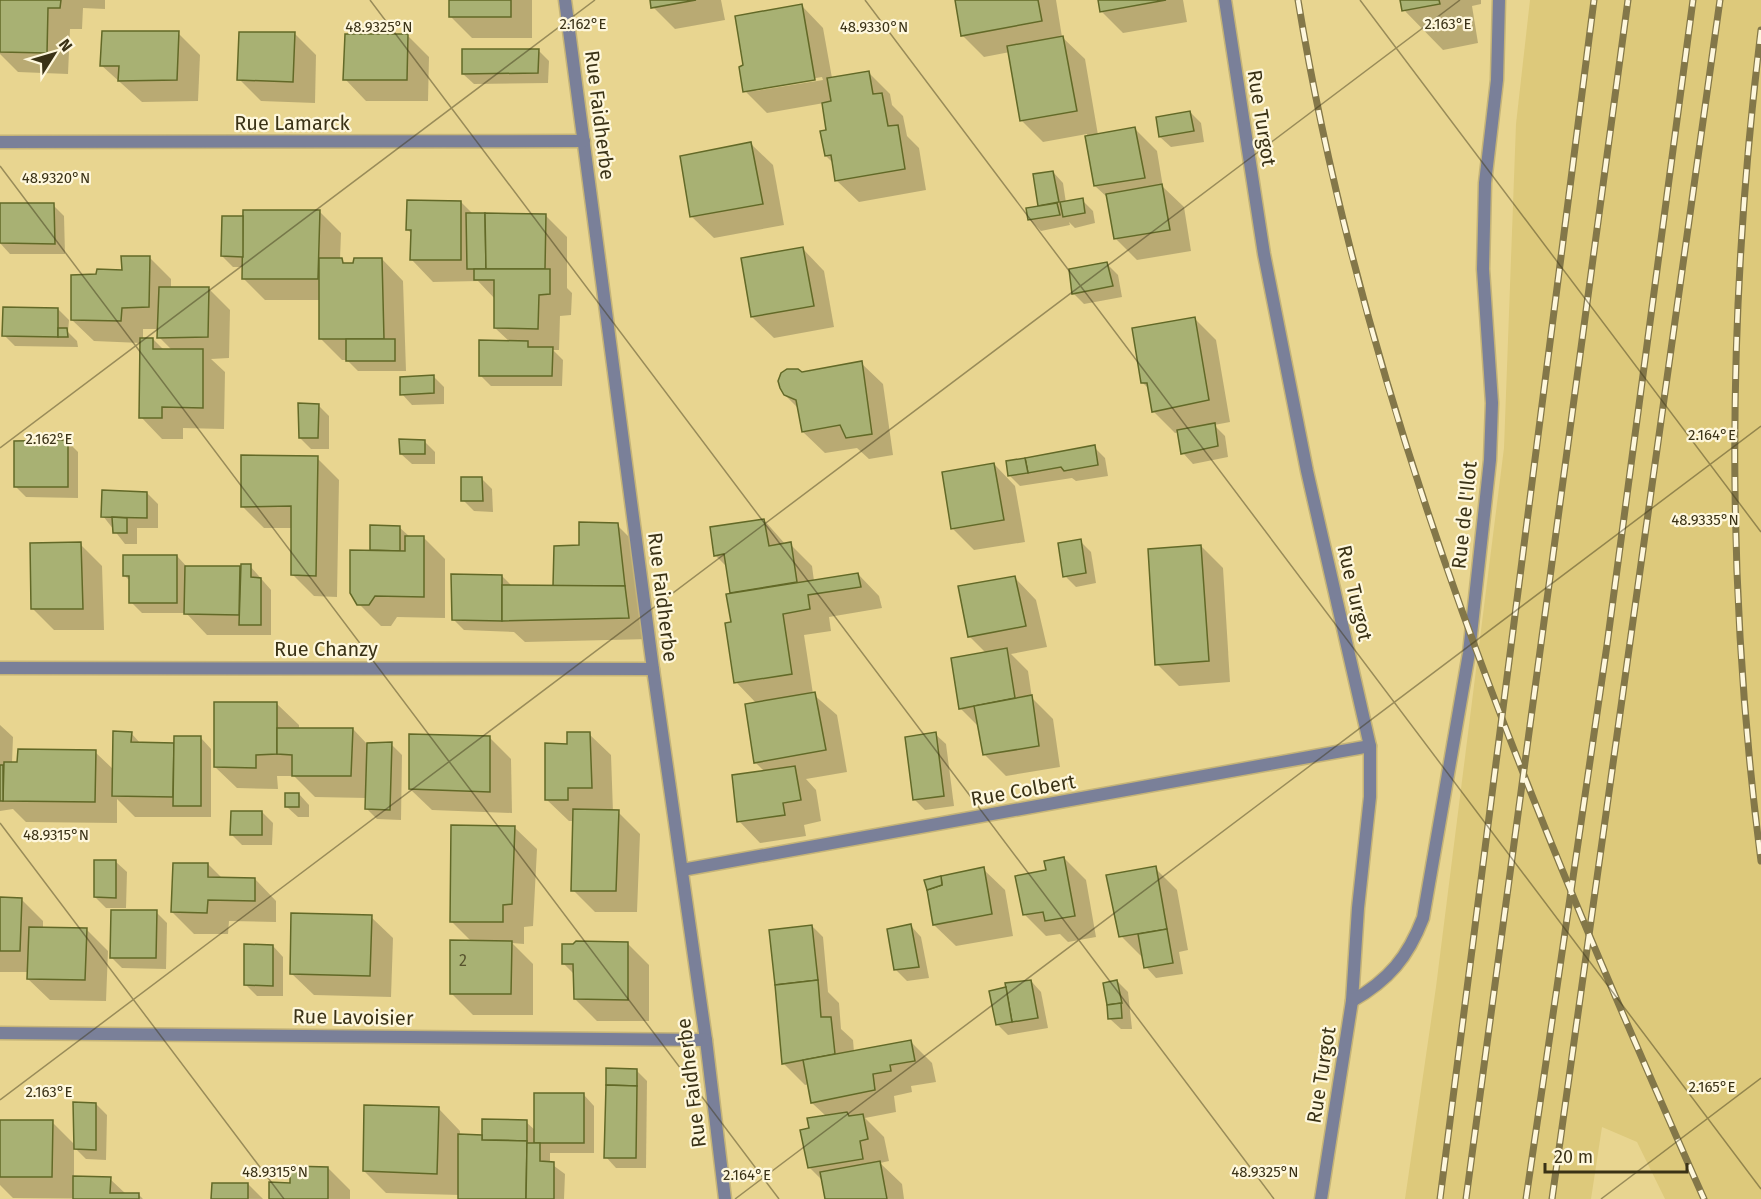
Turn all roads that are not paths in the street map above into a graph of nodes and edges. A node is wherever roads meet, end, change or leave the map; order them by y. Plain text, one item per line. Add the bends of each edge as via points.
1 (565, 0) edge
2 (1224, 0) edge
3 (1498, 0) edge
4 (584, 141) junction
5 (0, 142) edge
6 (0, 668) edge
7 (653, 669) junction
8 (1370, 746) junction
9 (682, 870) junction
10 (1352, 1001) junction
11 (0, 1033) edge
12 (706, 1040) junction
13 (724, 1199) edge
14 (1321, 1199) edge

1 - 4 street, Rue Faidherbe
2 - 8 street, Rue Turgot via 1263,254 1307,471
3 - 10 street, Rue de l'Ilot via 1497,80 1485,183 1483,269 1492,403 1490,460 1469,652 1423,918 1413,943 1396,966 1378,987
4 - 5 street, Rue Lamarck
4 - 7 street, Rue Faidherbe
6 - 7 street, Rue Chanzy
7 - 9 street, Rue Faidherbe
8 - 9 street, Rue Colbert
8 - 10 street, Rue Turgot via 1370,797
9 - 12 street, Rue Faidherbe
10 - 14 street, Rue Turgot
11 - 12 street, Rue Lavoisier
12 - 13 street, Rue Faidherbe

